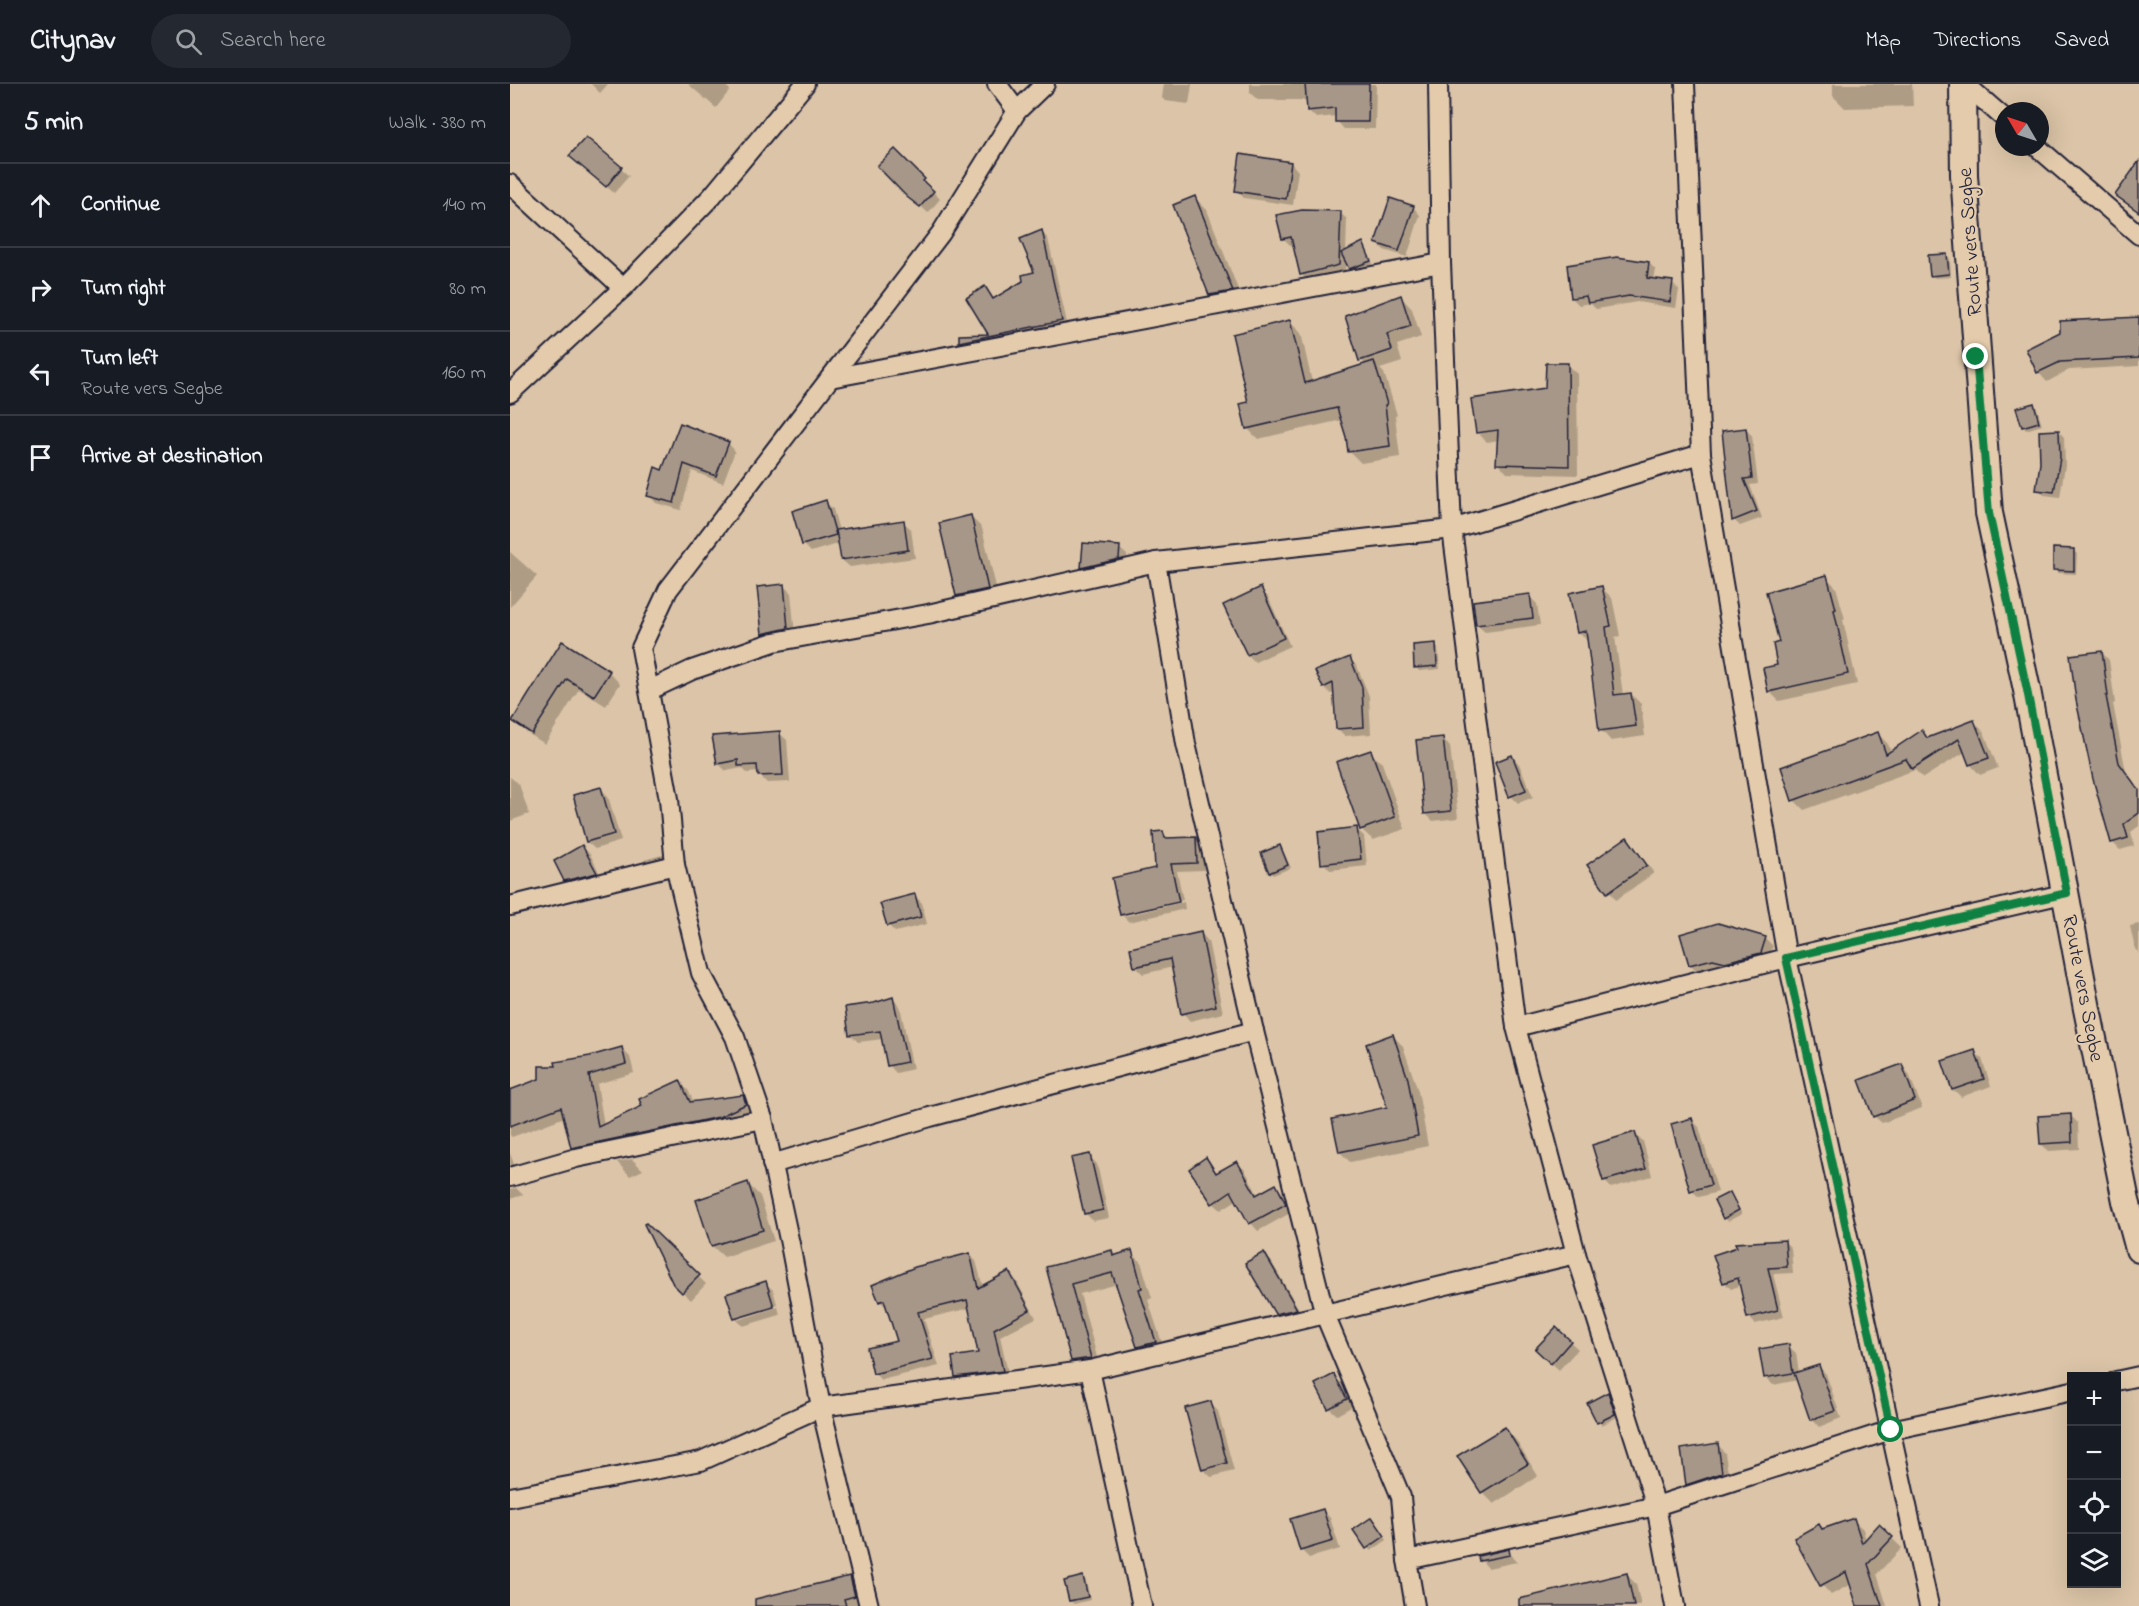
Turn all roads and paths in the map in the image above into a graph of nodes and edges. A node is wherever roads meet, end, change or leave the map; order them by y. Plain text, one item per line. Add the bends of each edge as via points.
1 (805, 84) edge
2 (997, 84) edge
3 (1045, 84) edge
4 (1438, 84) edge
5 (1686, 84) edge
6 (1964, 84) edge
7 (1995, 110) edge
8 (1017, 111) junction
9 (2047, 156) edge
10 (510, 184) edge
11 (2139, 235) edge
12 (1441, 263) junction
13 (623, 288) junction
14 (830, 378) junction
15 (510, 393) edge
16 (1701, 454) junction
17 (1452, 529) junction
18 (1156, 562) junction
19 (650, 690) junction
20 (675, 865) junction
21 (2067, 893) junction
22 (510, 906) edge
23 (1786, 958) junction
24 (1516, 1027) junction
25 (1254, 1031) junction
26 (763, 1119) junction
27 (772, 1164) junction
28 (510, 1177) edge
29 (2132, 1199) edge
30 (2139, 1249) edge
31 (1576, 1254) junction
32 (1325, 1315) junction
33 (1090, 1370) junction
34 (2139, 1376) edge
35 (2121, 1380) edge
36 (2067, 1391) edge
37 (821, 1407) junction
38 (1891, 1430) junction
39 (510, 1497) edge
40 (1656, 1506) junction
41 (1407, 1560) junction
42 (869, 1606) edge
43 (1142, 1606) edge
44 (1415, 1606) edge
45 (1675, 1606) edge
46 (1929, 1606) edge

1 - 13 street via 712,196
2 - 8 street
3 - 8 street
4 - 12 street
5 - 16 street
6 - 7 street
6 - 21 main road, Route vers Segbe via 1964,175 1989,513
8 - 14 street via 941,233
9 - 11 street
10 - 13 street
12 - 14 street
12 - 17 street
13 - 15 street
14 - 19 street via 668,590 641,648
16 - 17 street
16 - 23 street
17 - 18 street
17 - 24 street
18 - 19 street via 928,614 774,642 692,670
18 - 25 street via 1186,744
19 - 20 street via 669,799
20 - 22 street
20 - 26 street via 700,973 735,1037
21 - 23 street
21 - 29 main road, Route vers Segbe via 2087,1009
23 - 24 street
23 - 38 street
24 - 31 street
25 - 27 street
25 - 32 street
26 - 27 street
26 - 28 street via 576,1158
27 - 37 street
29 - 30 main road, Route vers Segbe
31 - 32 street
31 - 40 street
32 - 33 street
32 - 41 street via 1401,1497
33 - 37 street
33 - 43 street
34 - 35 street
36 - 38 street
37 - 39 street via 701,1461
37 - 42 street
38 - 40 street
38 - 46 street
40 - 41 street
40 - 45 street
41 - 44 street

